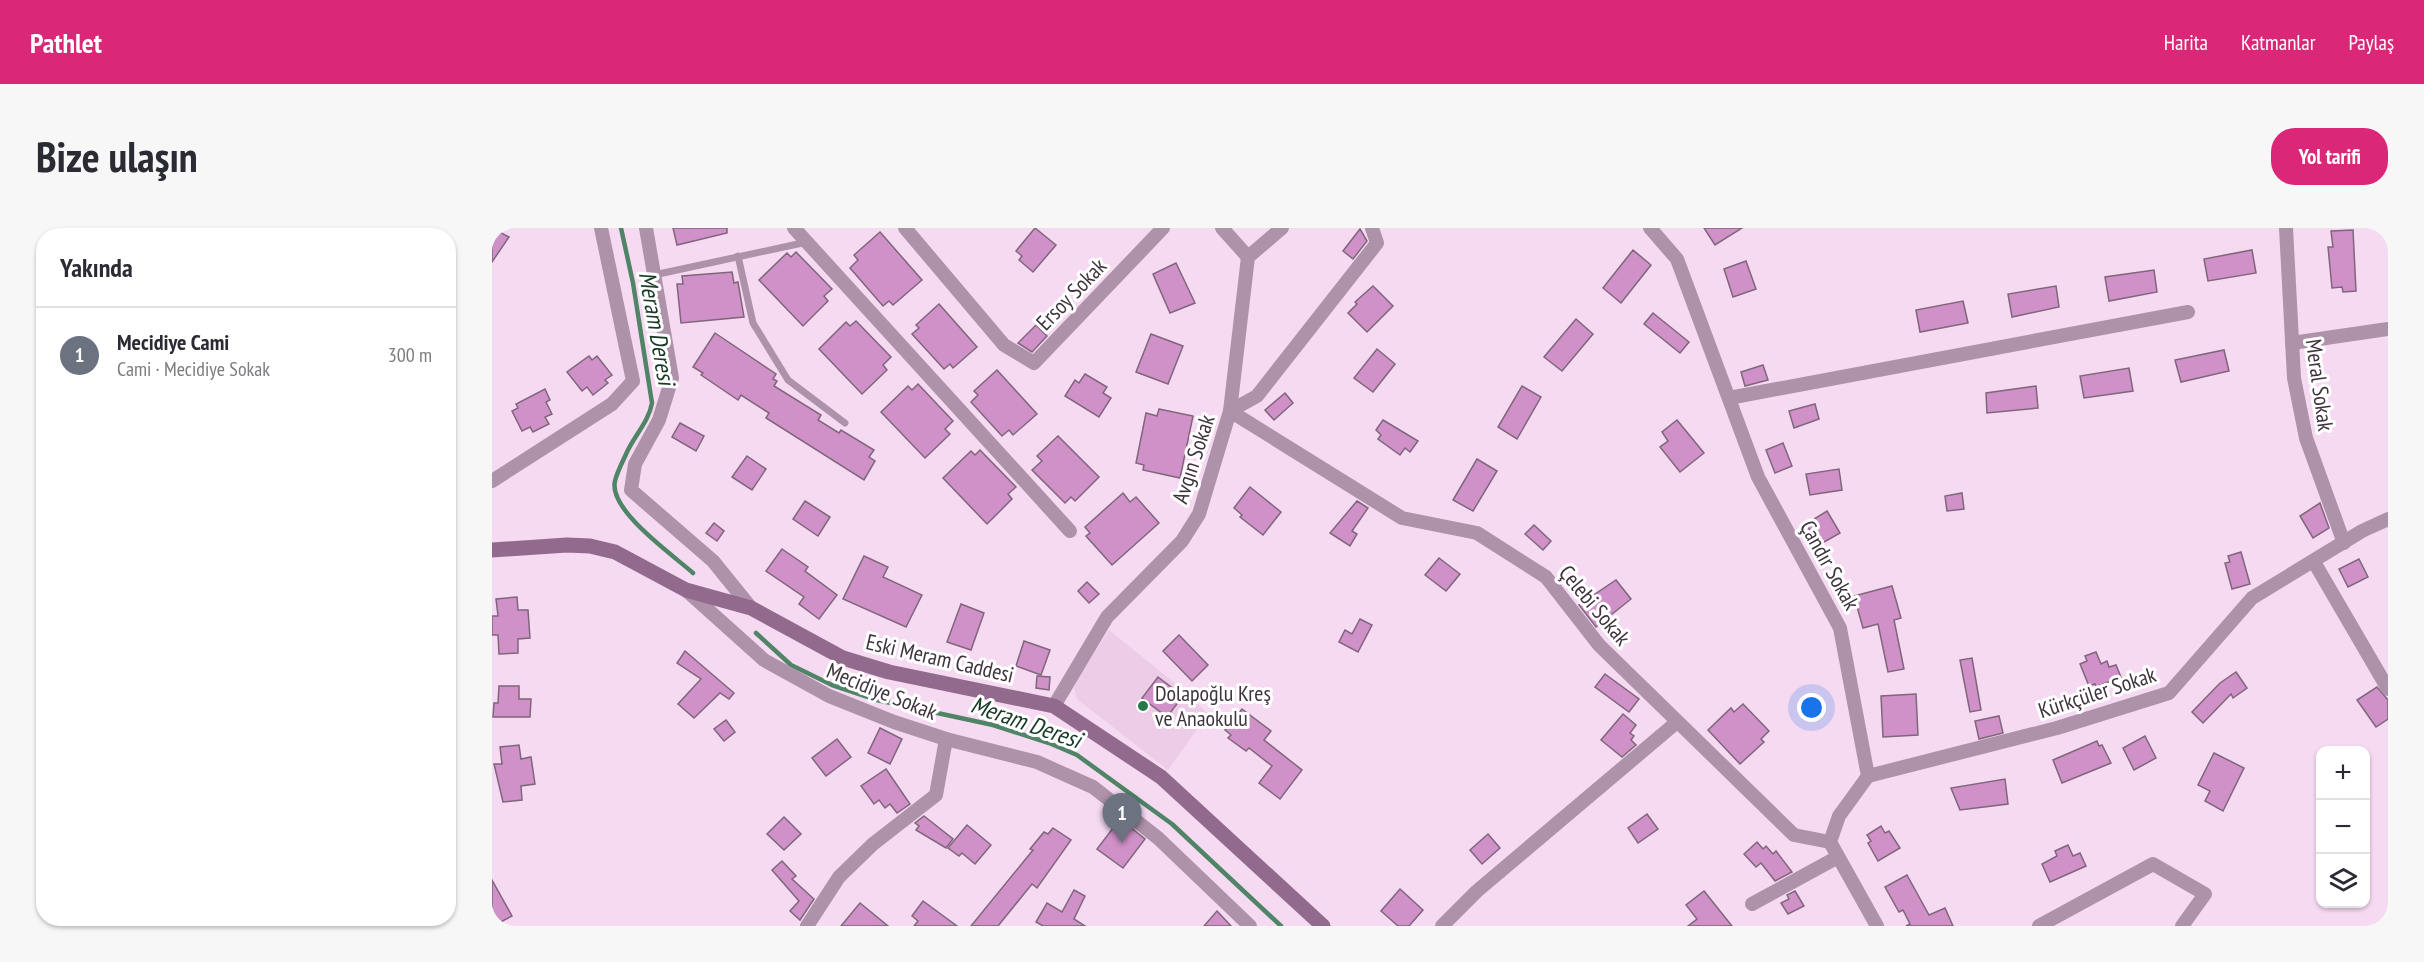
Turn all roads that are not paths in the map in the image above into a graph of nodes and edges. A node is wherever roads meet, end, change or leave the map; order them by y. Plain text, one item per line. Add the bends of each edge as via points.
1 (601, 228) edge
2 (646, 228) edge
3 (794, 228) edge
4 (905, 228) edge
5 (1163, 228) edge
6 (1222, 228) edge
7 (1282, 228) edge
8 (1372, 228) edge
9 (1650, 228) edge
10 (2286, 228) edge
11 (807, 242) junction
12 (738, 256) junction
13 (1248, 257) junction
14 (654, 275) junction
15 (2188, 312) dead end
16 (2388, 329) edge
17 (2292, 343) junction
18 (1729, 398) junction
19 (1230, 411) junction
20 (845, 423) dead end
21 (492, 481) edge
22 (2388, 519) edge
23 (1070, 531) dead end
24 (2344, 543) junction
25 (492, 550) edge
26 (2314, 562) junction
27 (686, 590) junction
28 (751, 608) junction
29 (2388, 689) edge
30 (1054, 706) junction
31 (1677, 722) junction
32 (946, 739) junction
33 (1868, 776) junction
34 (1830, 842) junction
35 (1838, 857) junction
36 (1752, 904) dead end
37 (807, 926) edge
38 (1250, 926) edge
39 (1323, 926) edge
40 (1442, 926) edge
41 (1877, 926) edge
42 (2038, 926) edge
43 (2182, 926) edge

1 - 21 street via 633,381 612,404
2 - 14 street
3 - 11 street
4 - 5 street, Ersoy Sokak via 1004,345 1034,363
6 - 13 street
7 - 13 street
8 - 19 street via 1377,243 1257,396
9 - 18 street, Çandır Sokak via 1677,259
10 - 17 street, Meral Sokak
11 - 12 lane
11 - 23 street
12 - 14 lane
12 - 20 lane via 753,323 788,380
13 - 19 street, Avgın Sokak
14 - 28 street via 672,378 659,420 635,464 632,490 713,561
15 - 18 street
16 - 17 street
17 - 24 street, Meral Sokak via 2294,378 2306,438
18 - 33 street, Çandır Sokak via 1758,477 1840,628
19 - 30 street, Avgın Sokak via 1199,514 1182,542 1107,616
19 - 31 street, Çelebi Sokak via 1402,518 1476,533 1546,577 1599,645
22 - 24 street, Kürkçüler Sokak
24 - 26 street, Kürkçüler Sokak
25 - 27 street, Eski Meram Caddesi via 590,546 634,560
26 - 29 street
26 - 33 street, Kürkçüler Sokak via 2252,598 2169,693 2057,728
27 - 28 street, Eski Meram Caddesi
27 - 32 street, Mecidiye Sokak via 764,660 829,696
28 - 30 street, Eski Meram Caddesi via 843,658 867,666
30 - 39 street, Eski Meram Caddesi via 1161,777
31 - 34 street, Çelebi Sokak via 1794,835
31 - 40 street via 1477,891
32 - 37 street via 936,795 873,844 839,877
32 - 38 street, Mecidiye Sokak via 1037,762 1094,787 1158,838
33 - 34 street via 1839,816
34 - 35 street
35 - 36 street
35 - 41 street
42 - 43 street via 2153,864 2205,894

